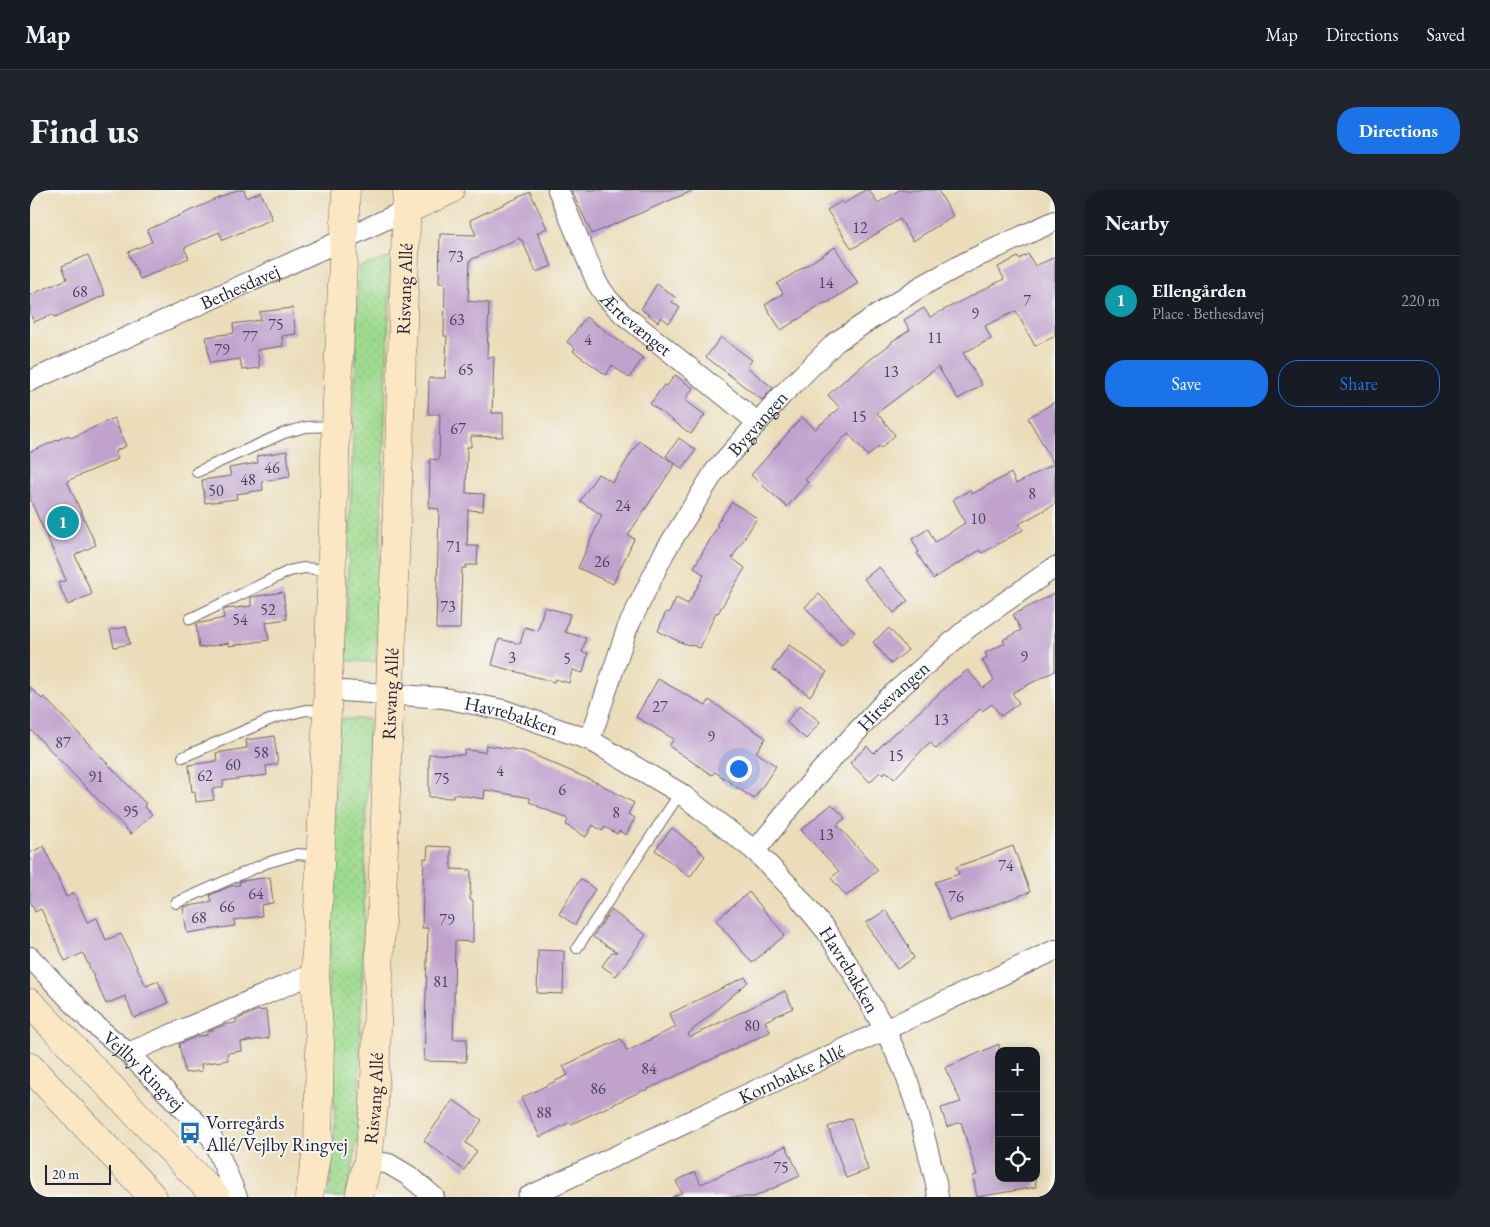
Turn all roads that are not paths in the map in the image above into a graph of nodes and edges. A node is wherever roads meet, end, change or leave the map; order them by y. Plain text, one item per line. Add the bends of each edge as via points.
1 (346, 190) edge
2 (450, 190) edge
3 (558, 190) edge
4 (406, 200) edge
5 (1055, 221) edge
6 (343, 240) junction
7 (30, 381) edge
8 (757, 422) junction
9 (336, 426) junction
10 (197, 472) dead end
11 (1055, 567) edge
12 (332, 570) junction
13 (190, 619) dead end
14 (390, 694) junction
15 (327, 700) junction
16 (590, 740) junction
17 (182, 758) dead end
18 (680, 793) junction
19 (755, 851) junction
20 (321, 856) junction
21 (176, 903) dead end
22 (577, 948) dead end
23 (1055, 950) edge
24 (30, 957) edge
25 (315, 976) junction
26 (30, 1003) edge
27 (885, 1030) junction
28 (128, 1053) junction
29 (30, 1068) edge
30 (368, 1160) junction
31 (154, 1197) edge
32 (216, 1197) edge
33 (237, 1197) edge
34 (309, 1197) edge
35 (359, 1197) edge
36 (434, 1197) edge
37 (528, 1197) edge
38 (938, 1197) edge

1 - 6 street
2 - 4 street, Bethesdavej
3 - 8 street, Ærtevænget via 597,283 608,299
4 - 6 street, Bethesdavej
4 - 14 street, Risvang Allé
5 - 8 street, Bygvangen via 920,287 836,342
6 - 7 street, Bethesdavej
6 - 9 street
8 - 16 street, Bygvangen via 716,471 664,553 627,629
9 - 10 lane via 306,427 284,433
9 - 12 street
11 - 19 street, Hirsevangen via 968,627 888,698 815,777
12 - 13 lane via 304,568 289,571
12 - 15 street
14 - 15 street, Havrebakken
14 - 16 street, Havrebakken via 444,698 503,710
14 - 30 street, Risvang Allé via 374,1106
15 - 17 lane via 306,710 274,718
15 - 20 street
16 - 18 street, Havrebakken
18 - 19 street, Havrebakken
18 - 22 lane
19 - 27 street, Havrebakken via 826,932
20 - 21 lane via 297,854 266,863
20 - 25 street
23 - 27 street, Kornbakke Allé
24 - 28 street, Vejlby Ringvej via 88,1018
25 - 28 street via 303,978
25 - 34 street via 320,1042 318,1145
26 - 32 street, Vejlby Ringvej
27 - 37 street, Kornbakke Allé
27 - 38 street, Havrebakken via 904,1070 918,1111
28 - 33 street, Vejlby Ringvej via 212,1138
29 - 31 street
30 - 35 street, Risvang Allé
30 - 36 street via 389,1164

